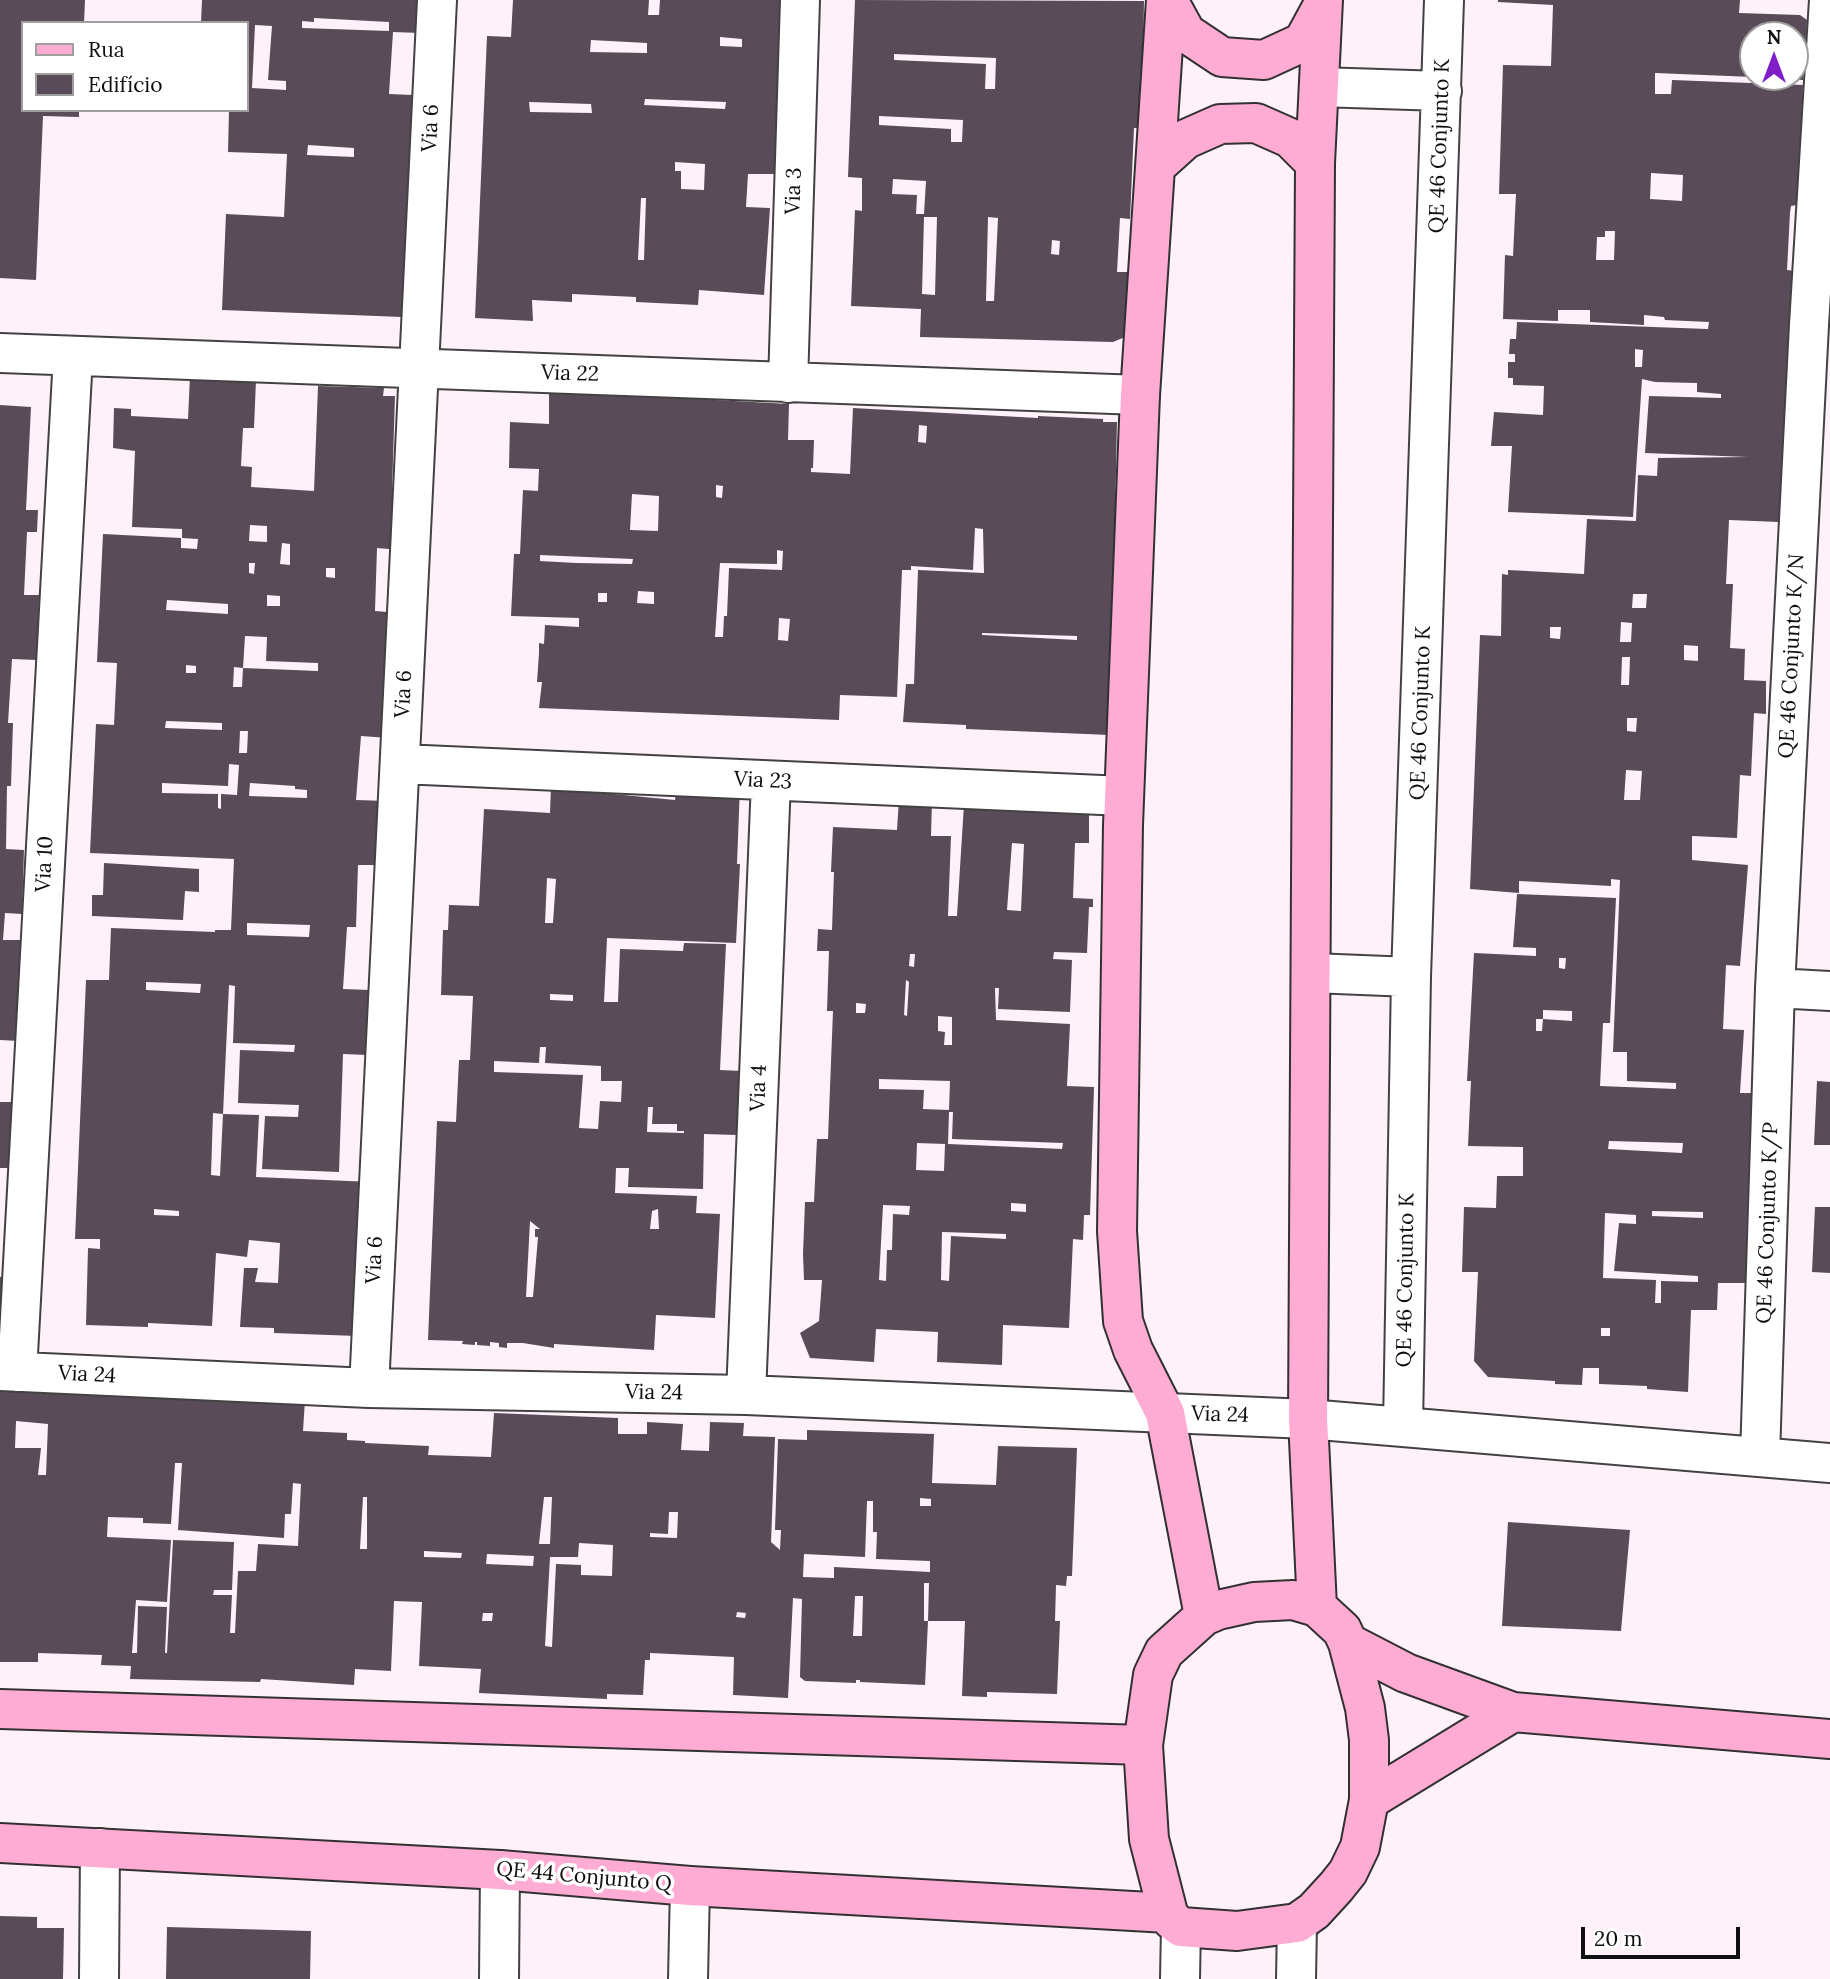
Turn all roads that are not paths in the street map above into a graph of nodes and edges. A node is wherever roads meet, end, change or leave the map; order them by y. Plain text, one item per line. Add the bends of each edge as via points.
1 (437, 0) edge
2 (800, 0) edge
3 (1167, 0) edge
4 (1444, 0) edge
5 (1829, 0) edge
6 (1322, 3) edge
7 (1319, 87) junction
8 (1442, 91) junction
9 (1315, 163) junction
10 (1156, 166) junction
11 (1820, 325) edge
12 (0, 354) edge
13 (73, 356) junction
14 (419, 368) junction
15 (789, 383) junction
16 (1140, 395) junction
17 (401, 764) junction
18 (771, 781) junction
19 (1124, 796) junction
20 (1312, 974) junction
21 (1412, 977) junction
22 (1775, 988) junction
23 (1830, 991) edge
24 (8, 1371) edge
25 (369, 1388) junction
26 (746, 1395) junction
27 (1165, 1412) junction
28 (1308, 1419) junction
29 (1403, 1426) junction
30 (1760, 1457) junction
31 (1830, 1463) edge
32 (1317, 1607) junction
33 (1204, 1616) junction
34 (1348, 1643) junction
35 (0, 1709) edge
36 (1513, 1712) junction
37 (1830, 1739) edge
38 (1143, 1745) junction
39 (1369, 1800) junction
40 (0, 1843) edge
41 (100, 1848) junction
42 (500, 1870) junction
43 (690, 1886) junction
44 (1175, 1920) junction
45 (1297, 1923) junction
46 (99, 1979) edge
47 (499, 1979) edge
48 (688, 1979) edge
49 (1180, 1979) edge
50 (1296, 1979) edge

1 - 14 street, Via 6
2 - 15 street, Via 3
3 - 6 street via 1186,33 1222,57 1264,60 1303,42
3 - 10 street
4 - 8 street, QE 46 Conjunto K
5 - 11 street, QE 46 Conjunto K/N
6 - 7 street
7 - 8 street
7 - 9 street
8 - 21 street, QE 46 Conjunto K
9 - 10 street via 1290,138 1256,124 1220,124 1186,139
9 - 20 street
10 - 16 street
11 - 22 street, QE 46 Conjunto K/N
12 - 13 street, Via 22
13 - 14 street, Via 22
13 - 24 street, Via 10
14 - 15 street, Via 22
14 - 17 street, Via 6
15 - 16 street, Via 22
16 - 19 street
17 - 18 street, Via 23
17 - 25 street, Via 6
18 - 19 street, Via 23
18 - 26 street, Via 4
19 - 27 street via 1116,1231 1122,1321
20 - 21 street
20 - 28 street
21 - 29 street, QE 46 Conjunto K
22 - 23 street
22 - 30 street, QE 46 Conjunto K/P
24 - 25 street, Via 24
25 - 26 street, Via 24
26 - 27 street, Via 24
27 - 28 street, Via 24
27 - 33 street
28 - 29 street
28 - 32 street
29 - 30 street
30 - 31 street
32 - 33 street via 1274,1600
32 - 34 street via 1342,1630
33 - 38 street via 1164,1652 1153,1675
34 - 36 street via 1406,1673
34 - 39 street via 1365,1708
35 - 38 street
36 - 37 street
36 - 39 street
38 - 44 street via 1153,1862
39 - 45 street via 1360,1847 1348,1872 1314,1911
40 - 41 street, QE 44 Conjunto Q
41 - 42 street, QE 44 Conjunto Q
41 - 46 street
42 - 43 street, QE 44 Conjunto Q
42 - 47 street
43 - 44 street, QE 44 Conjunto Q
43 - 48 street
44 - 45 street, QE 44 Conjunto Q via 1237,1931
44 - 49 street
45 - 50 street

